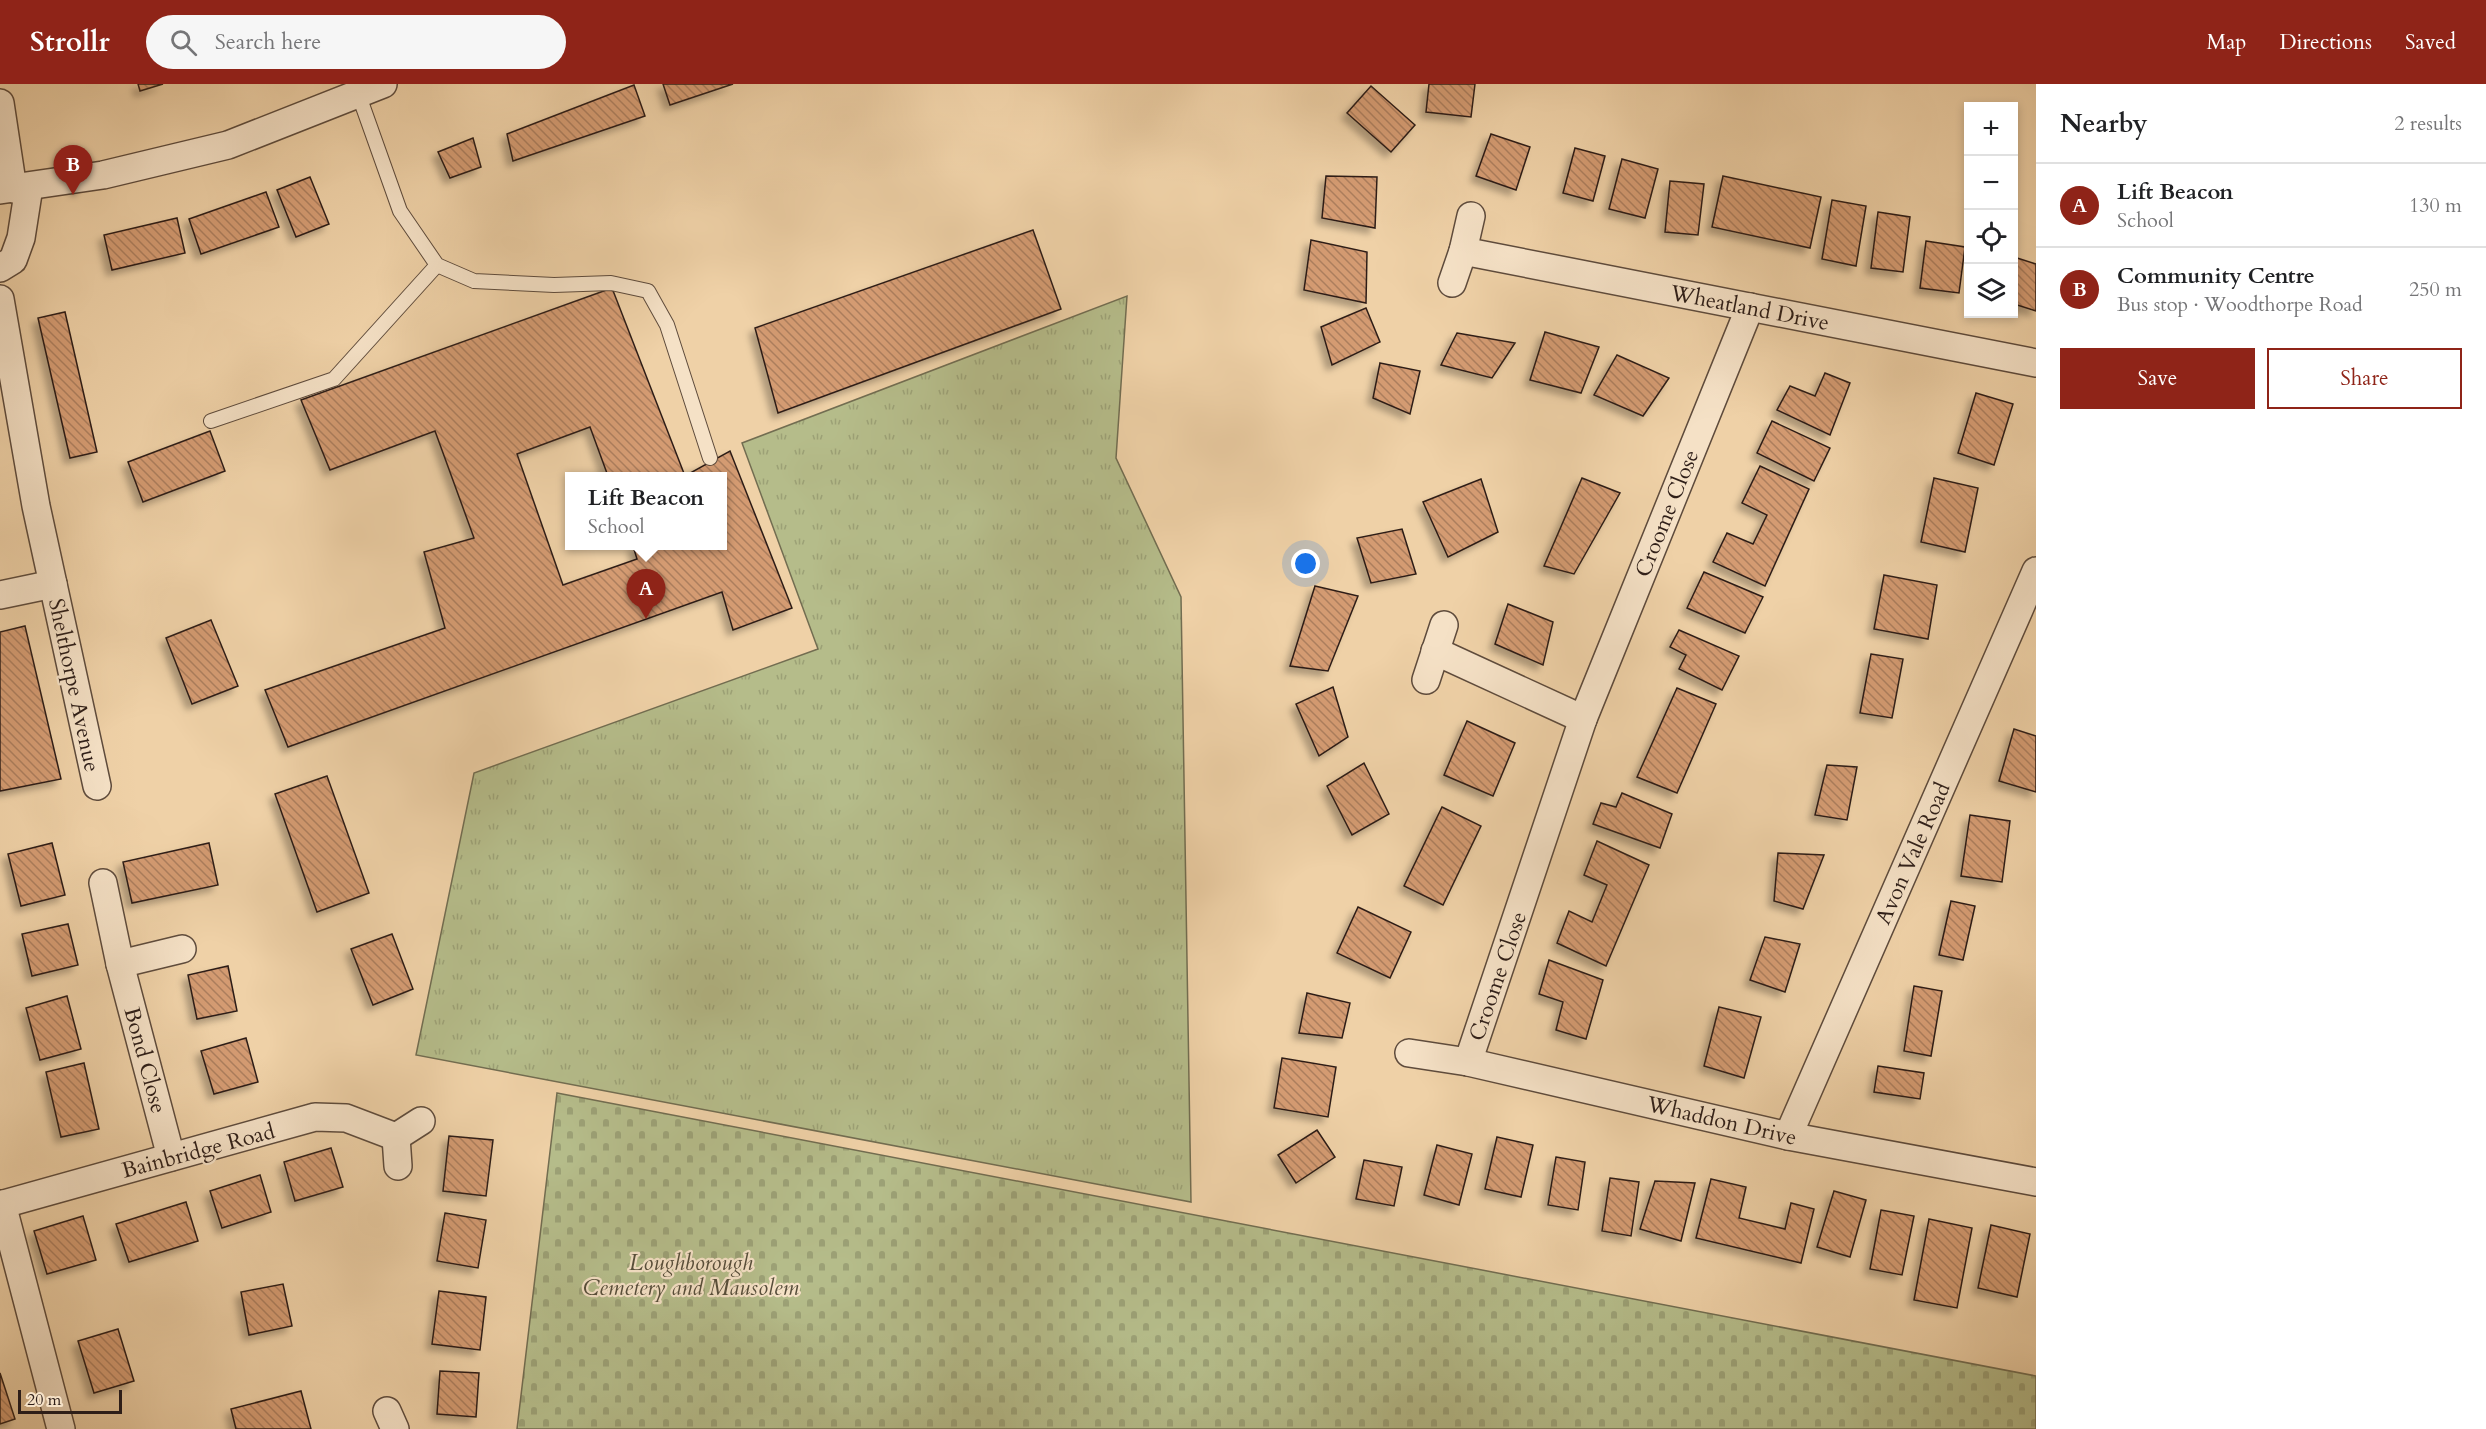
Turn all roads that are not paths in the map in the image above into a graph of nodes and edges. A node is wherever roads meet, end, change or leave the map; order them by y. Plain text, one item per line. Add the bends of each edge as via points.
1 (370, 88) edge
2 (0, 103) edge
3 (14, 189) edge
4 (1471, 216) dead end
5 (1463, 251) junction
6 (437, 265) junction
7 (0, 268) edge
8 (1452, 283) dead end
9 (0, 299) edge
10 (1750, 307) junction
11 (2036, 363) edge
12 (211, 421) dead end
13 (710, 458) dead end
14 (2036, 570) edge
15 (53, 584) junction
16 (0, 595) edge
17 (1444, 625) dead end
18 (1435, 651) junction
19 (1426, 680) dead end
20 (1583, 719) junction
21 (97, 786) dead end
22 (103, 883) dead end
23 (182, 949) dead end
24 (120, 964) junction
25 (1409, 1053) dead end
26 (1468, 1062) junction
27 (421, 1121) dead end
28 (1788, 1136) junction
29 (396, 1137) junction
30 (171, 1157) junction
31 (398, 1166) dead end
32 (2036, 1182) edge
33 (1, 1204) edge
34 (61, 1429) edge

1 - 3 street via 228,145 103,175
1 - 6 lane via 400,210
2 - 3 street
3 - 7 street via 21,238 13,260
4 - 5 street
5 - 8 street
5 - 10 street, Wheatland Drive
6 - 12 lane via 334,379
6 - 13 lane via 474,281 611,283 648,291 667,326
9 - 15 street, Shelthorpe Avenue
10 - 11 street, Wheatland Drive
10 - 20 street, Croome Close
14 - 28 street, Avon Vale Road
15 - 16 street, Shelthorpe Avenue
15 - 21 street, Shelthorpe Avenue
17 - 18 street
18 - 19 street
18 - 20 street
20 - 26 street, Croome Close
22 - 24 street, Bond Close
23 - 24 street
24 - 30 street, Bond Close
25 - 26 street, Whaddon Drive
26 - 28 street, Whaddon Drive
27 - 29 street
28 - 32 street, Whaddon Drive
29 - 30 street, Bainbridge Road via 346,1118 315,1118
29 - 31 street
30 - 33 street, Bainbridge Road
33 - 34 street

